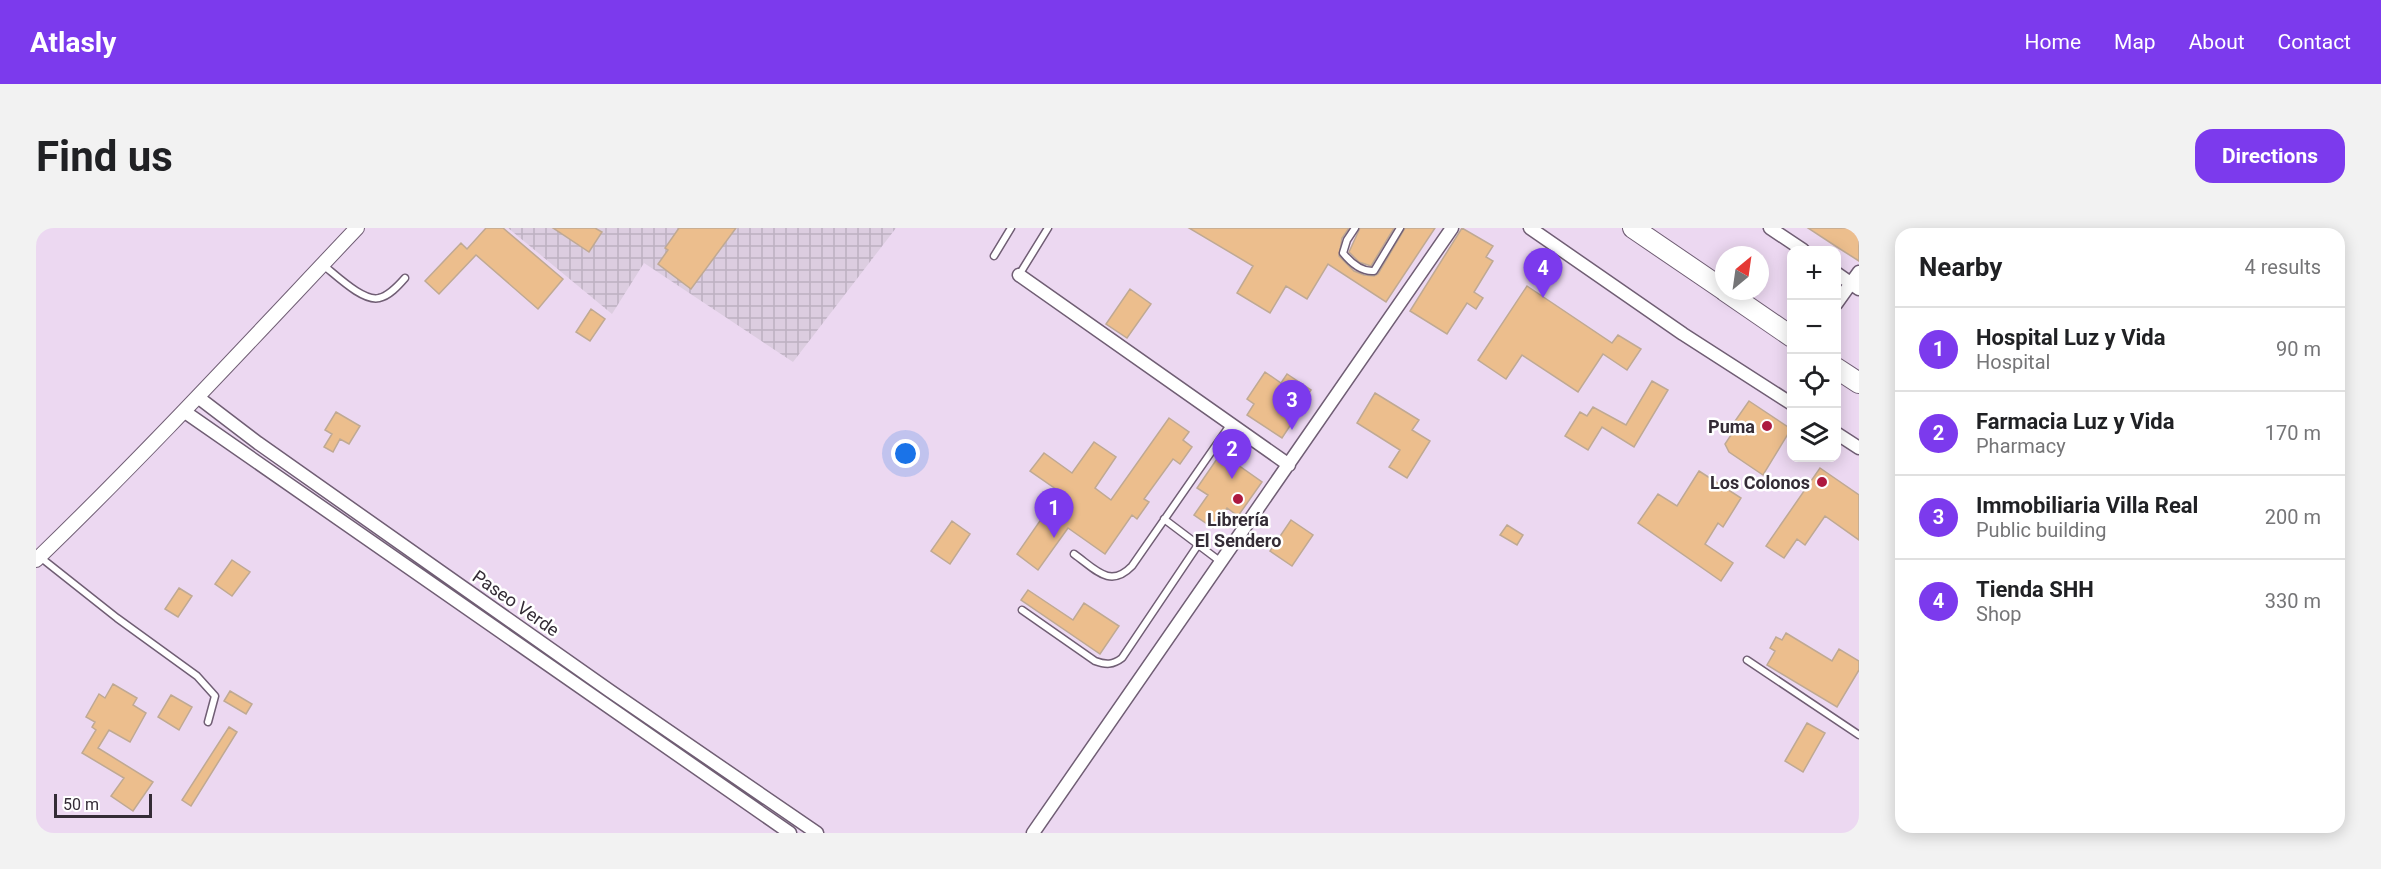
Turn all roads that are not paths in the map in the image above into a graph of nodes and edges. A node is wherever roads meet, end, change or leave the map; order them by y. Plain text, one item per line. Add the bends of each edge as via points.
1 (357, 228) edge
2 (1011, 228) edge
3 (1048, 228) edge
4 (1355, 228) edge
5 (1400, 228) edge
6 (1452, 228) edge
7 (1530, 228) edge
8 (1633, 228) edge
9 (1652, 228) edge
10 (1770, 228) edge
11 (1797, 246) edge
12 (994, 256) dead end
13 (323, 264) junction
14 (1715, 272) edge
15 (1859, 272) edge
16 (1019, 274) joint
17 (1841, 276) edge
18 (405, 278) dead end
19 (1715, 285) edge
20 (1855, 286) edge
21 (1737, 300) edge
22 (1756, 300) edge
23 (1840, 300) edge
24 (1787, 322) edge
25 (1787, 334) edge
26 (1841, 359) edge
27 (1841, 371) edge
28 (1859, 371) edge
29 (1859, 383) edge
30 (199, 398) junction
31 (1787, 401) edge
32 (185, 412) junction
33 (1230, 425) junction
34 (1841, 437) edge
35 (1859, 448) edge
36 (1289, 465) junction
37 (1164, 519) junction
38 (1198, 545) junction
39 (1074, 554) dead end
40 (38, 559) edge
41 (1221, 562) junction
42 (1022, 610) dead end
43 (1747, 660) dead end
44 (606, 696) junction
45 (208, 722) dead end
46 (1859, 735) edge
47 (790, 833) edge
48 (817, 833) edge
49 (1033, 833) edge

1 - 13 street
2 - 12 lane
3 - 16 lane
4 - 5 lane via 1343,253 1366,272 1374,271
6 - 36 street
7 - 31 street
8 - 19 highway
9 - 14 highway
10 - 11 street
13 - 18 lane via 370,299 390,293
13 - 30 street
15 - 20 street
16 - 33 street
17 - 20 street
20 - 23 street
21 - 25 highway
22 - 24 highway
26 - 28 highway
27 - 29 highway
30 - 32 street
30 - 44 street, Paseo Verde
32 - 40 street
32 - 44 street, Paseo Verde
33 - 36 street
33 - 37 lane
34 - 35 street
36 - 41 street
37 - 38 lane
37 - 39 lane via 1123,576 1103,574
38 - 41 lane
38 - 42 lane via 1115,663 1095,661
40 - 45 lane via 197,676 215,696
41 - 49 street
43 - 46 lane
44 - 47 street, Paseo Verde
44 - 48 street, Paseo Verde

